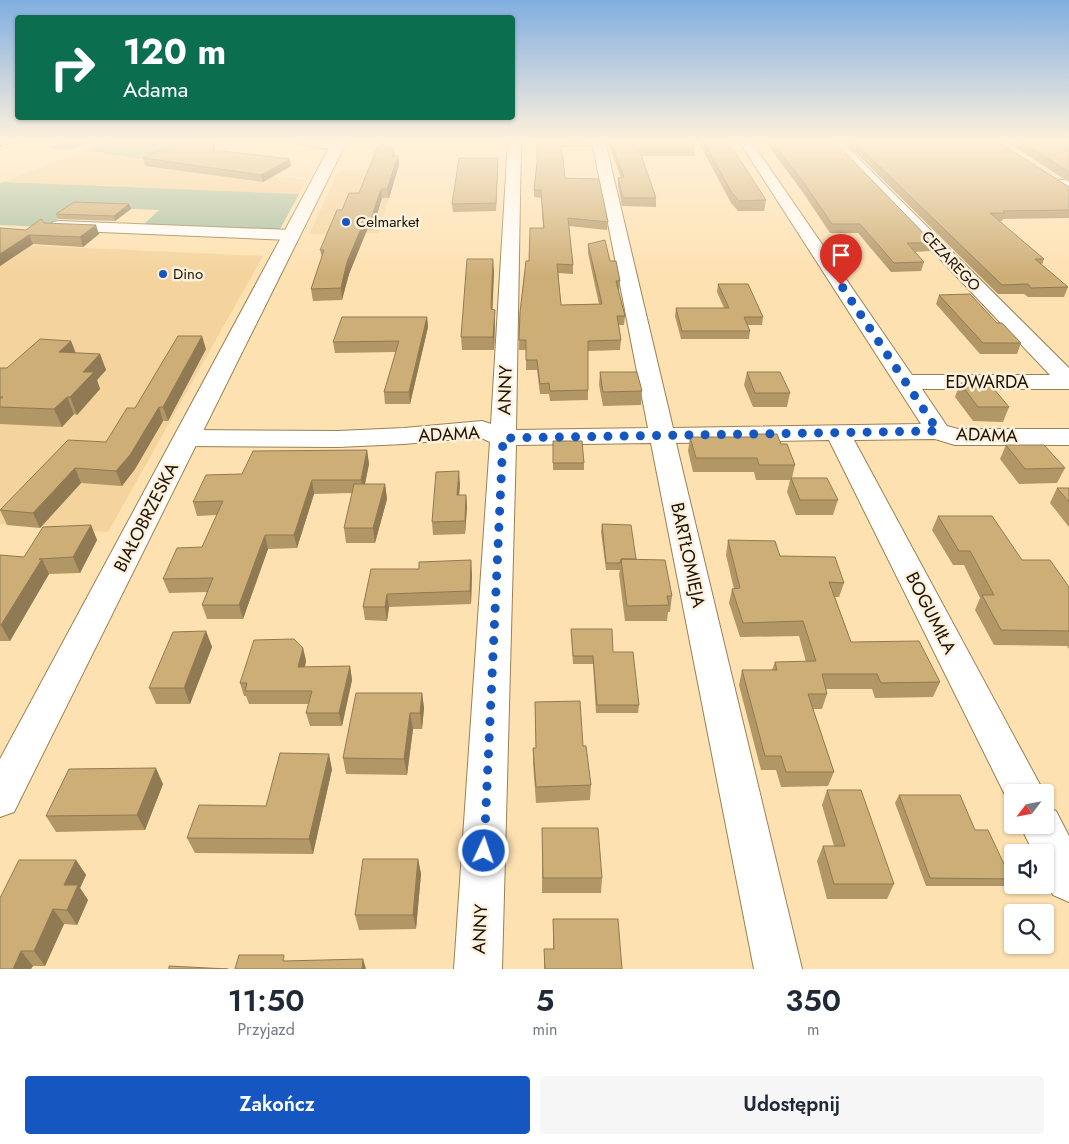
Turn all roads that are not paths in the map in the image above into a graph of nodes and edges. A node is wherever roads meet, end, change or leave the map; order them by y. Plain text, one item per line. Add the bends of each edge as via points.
1 (316, 186) edge
2 (512, 186) edge
3 (608, 186) edge
4 (776, 186) edge
5 (879, 186) edge
6 (53, 226) edge
7 (291, 235) junction
8 (906, 382) junction
9 (1069, 382) edge
10 (938, 431) junction
11 (662, 434) junction
12 (838, 434) junction
13 (1069, 437) edge
14 (187, 438) junction
15 (503, 438) junction
16 (1020, 784) edge
17 (0, 799) edge
18 (1046, 834) edge
19 (1069, 880) edge
20 (478, 969) edge
21 (778, 969) edge

1 - 7 street, BIAŁOBRZESKA
2 - 15 street, ANNY
3 - 11 street, BARTŁOMIEJA
4 - 8 street
5 - 9 street, CEZAREGO
6 - 7 street
7 - 14 street, BIAŁOBRZESKA
8 - 9 street, EDWARDA
8 - 10 street
10 - 12 street, ADAMA
10 - 13 street, ADAMA via 955,437
11 - 12 street, ADAMA
11 - 15 street, ADAMA
11 - 21 street, BARTŁOMIEJA
12 - 16 street, BOGUMIŁA
14 - 15 street, ADAMA via 338,439 482,429
14 - 17 street, BIAŁOBRZESKA
15 - 20 street, ANNY
18 - 19 street

